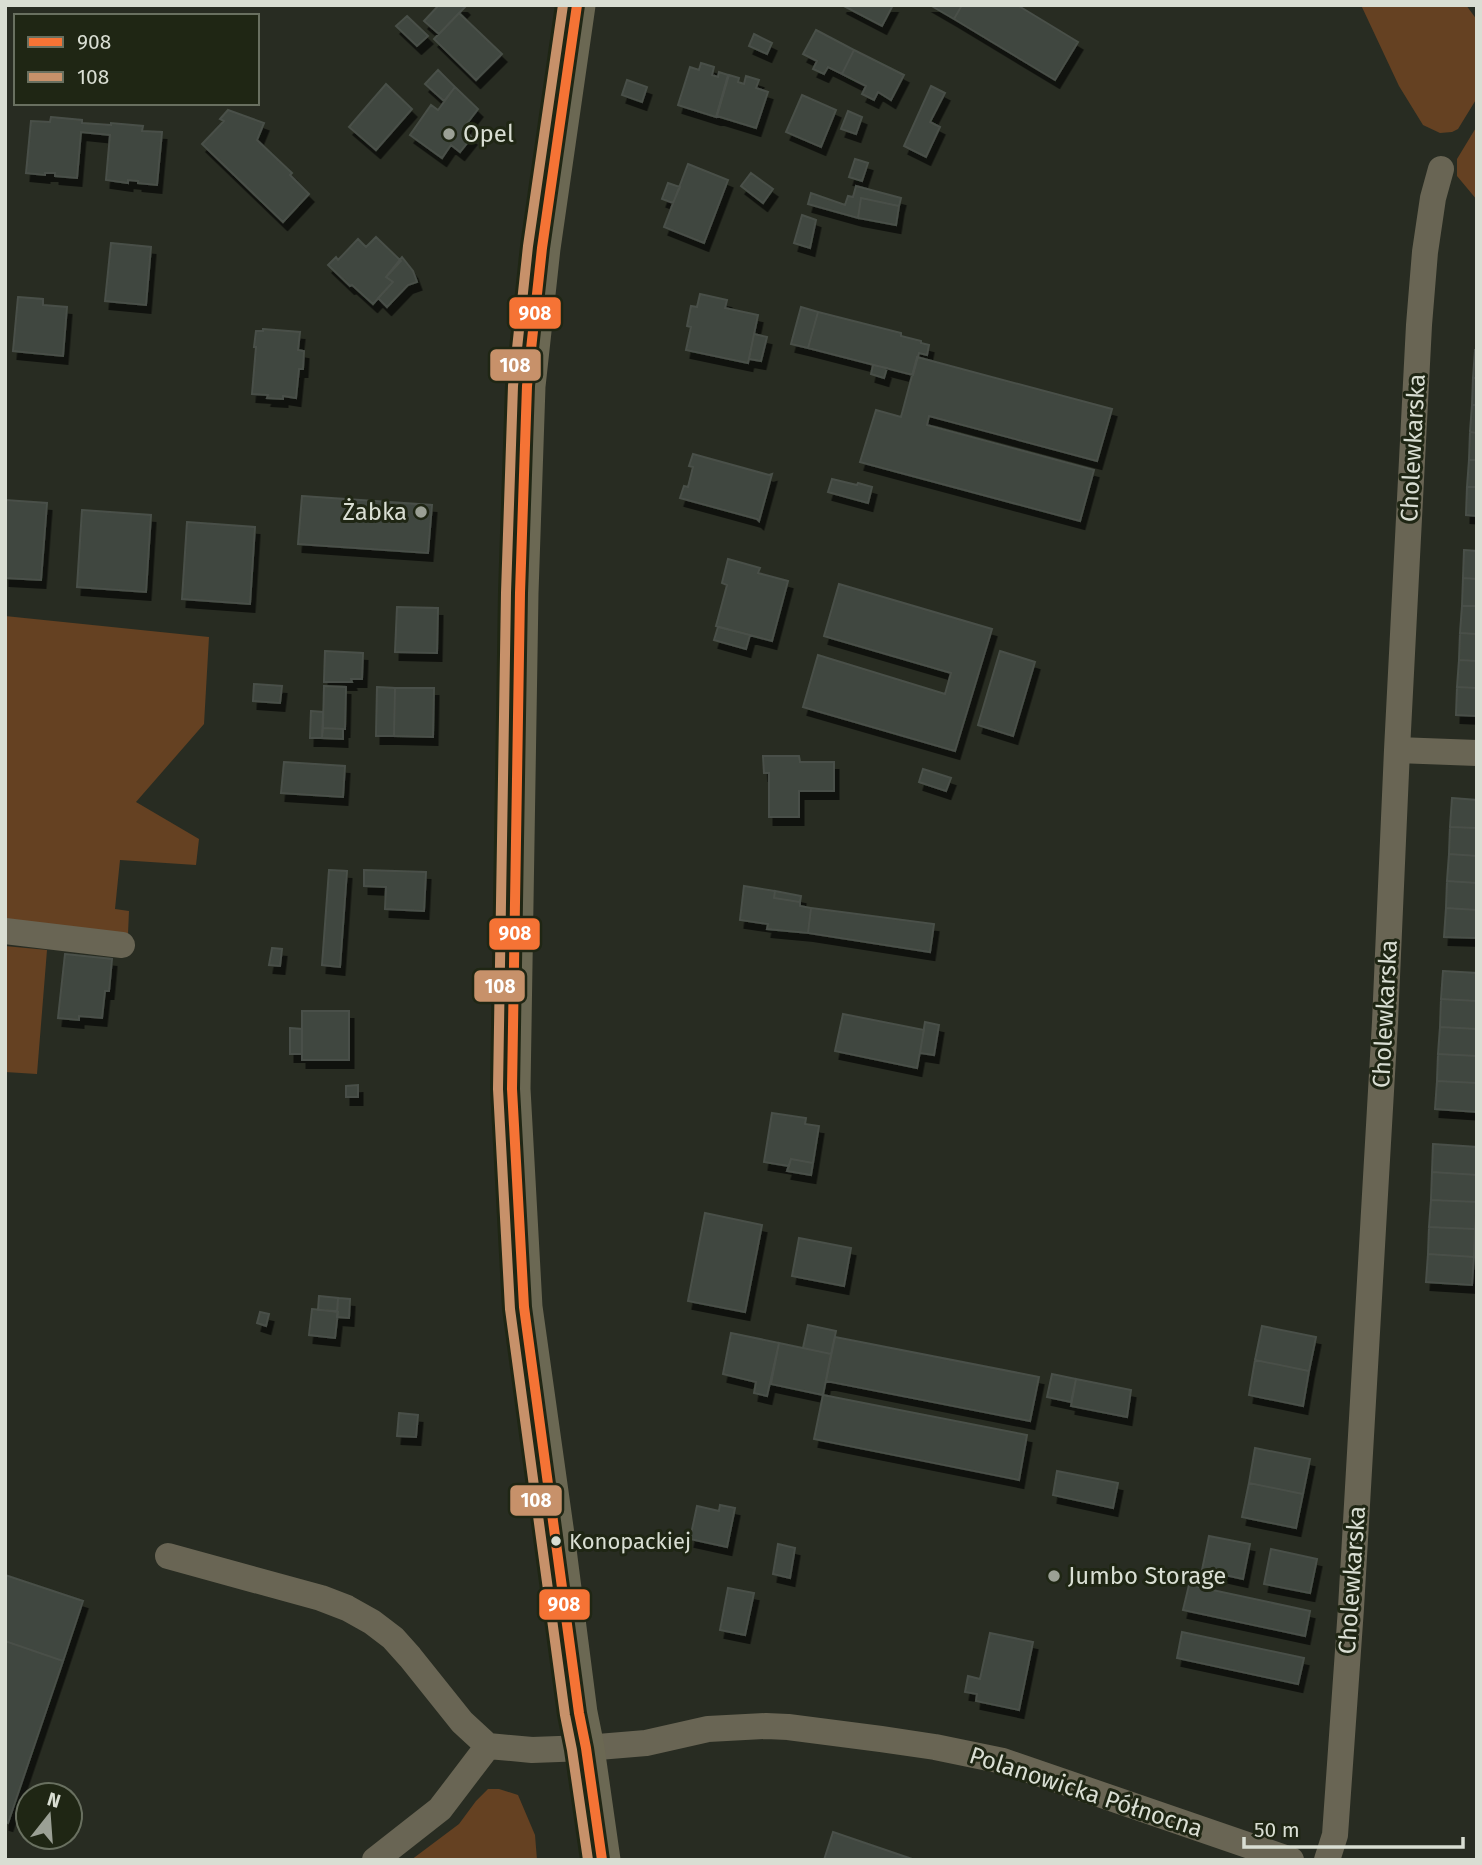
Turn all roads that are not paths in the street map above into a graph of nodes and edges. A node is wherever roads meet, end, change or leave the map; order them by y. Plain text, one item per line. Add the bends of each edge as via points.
1 (577, 5) edge
2 (1441, 169) dead end
3 (1397, 750) junction
4 (1477, 753) edge
5 (5, 931) edge
6 (122, 945) dead end
7 (168, 1556) dead end
8 (488, 1746) junction
9 (586, 1748) junction
10 (375, 1860) edge
11 (602, 1860) edge
12 (1291, 1860) edge
13 (1327, 1860) edge

1 - 9 main road via 527,386 512,1089 524,1307
2 - 3 street, Cholewkarska via 1425,251 1419,325
3 - 4 street
3 - 13 street, Cholewkarska via 1352,1594 1335,1835
5 - 6 street
7 - 8 street via 320,1598 372,1622 393,1638 462,1722
8 - 9 street, Polanowicka Północna
8 - 10 street via 440,1810
9 - 11 main road
9 - 12 street, Polanowicka Północna via 646,1743 708,1728 766,1726 935,1747 1003,1761

